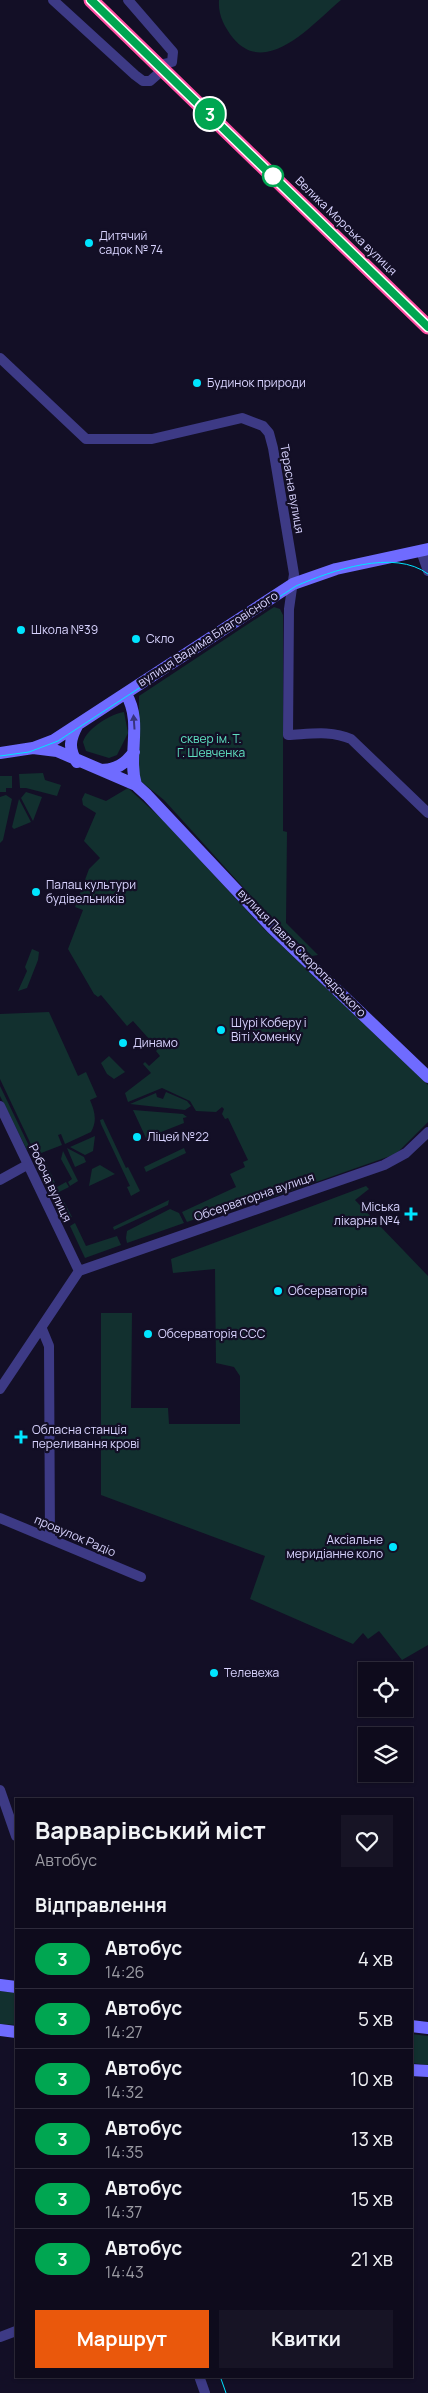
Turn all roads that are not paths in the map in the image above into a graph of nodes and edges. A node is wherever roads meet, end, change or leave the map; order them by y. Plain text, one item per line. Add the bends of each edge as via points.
1 (53, 0) edge
2 (91, 0) edge
3 (128, 0) edge
4 (159, 66) junction
5 (428, 328) edge
6 (0, 358) edge
7 (425, 550) edge
8 (428, 571) edge
9 (293, 584) junction
10 (126, 694) junction
11 (77, 726) junction
12 (33, 748) junction
13 (134, 752) junction
14 (0, 753) edge
15 (77, 762) junction
16 (98, 770) junction
17 (136, 785) junction
18 (428, 812) edge
19 (428, 1077) edge
20 (0, 1106) edge
21 (428, 1132) edge
22 (27, 1164) junction
23 (0, 1180) edge
24 (79, 1271) junction
25 (42, 1329) junction
26 (0, 1389) edge
27 (0, 1518) edge
28 (50, 1539) junction
29 (141, 1577) dead end
30 (0, 1790) edge
31 (15, 1833) edge
32 (0, 1985) edge
33 (15, 1987) edge
34 (413, 2026) edge
35 (428, 2028) edge
36 (0, 2030) edge
37 (15, 2032) edge
38 (413, 2070) edge
39 (428, 2071) edge
40 (15, 2331) edge
41 (0, 2337) edge
42 (201, 2378) edge
43 (205, 2393) edge

1 - 4 street via 143,81 154,79
2 - 4 highway, Велика Морська вулиця
3 - 4 street via 173,52 172,62
4 - 5 highway, Велика Морська вулиця
6 - 9 street, Терасна вулиця via 86,439 152,439 242,418 263,426 273,448 293,563
7 - 8 street
7 - 9 street, вулиця Вадима Благовісного via 336,569
9 - 10 street, вулиця Вадима Благовісного
9 - 18 street, Терасна вулиця via 289,609 288,736 329,733 351,739
10 - 11 street, вулиця Вадима Благовісного
13 -> 10 street via 133,709
11 - 12 street, вулиця Вадима Благовісного
11 - 15 street via 70,740
12 - 14 street, вулиця Вадима Благовісного
12 - 15 street, вулиця Павла Скоропадського via 57,751
13 - 16 street via 120,766
13 - 17 street via 132,770
15 - 16 street, вулиця Павла Скоропадського
16 - 17 street, вулиця Павла Скоропадського
17 - 19 street, вулиця Павла Скоропадського via 156,802 272,928
20 - 22 street, Робоча вулиця
21 - 24 street, Обсерваторна вулиця via 406,1153 384,1165
22 - 23 street
22 - 24 street, Робоча вулиця
24 - 25 street
25 - 26 street
25 - 28 street via 49,1346
27 - 28 street, провулок Радіо
28 - 29 street, провулок Радіо
30 - 31 street
32 - 33 street
34 - 35 street
36 - 37 street
38 - 39 street
40 - 41 street
42 - 43 street

